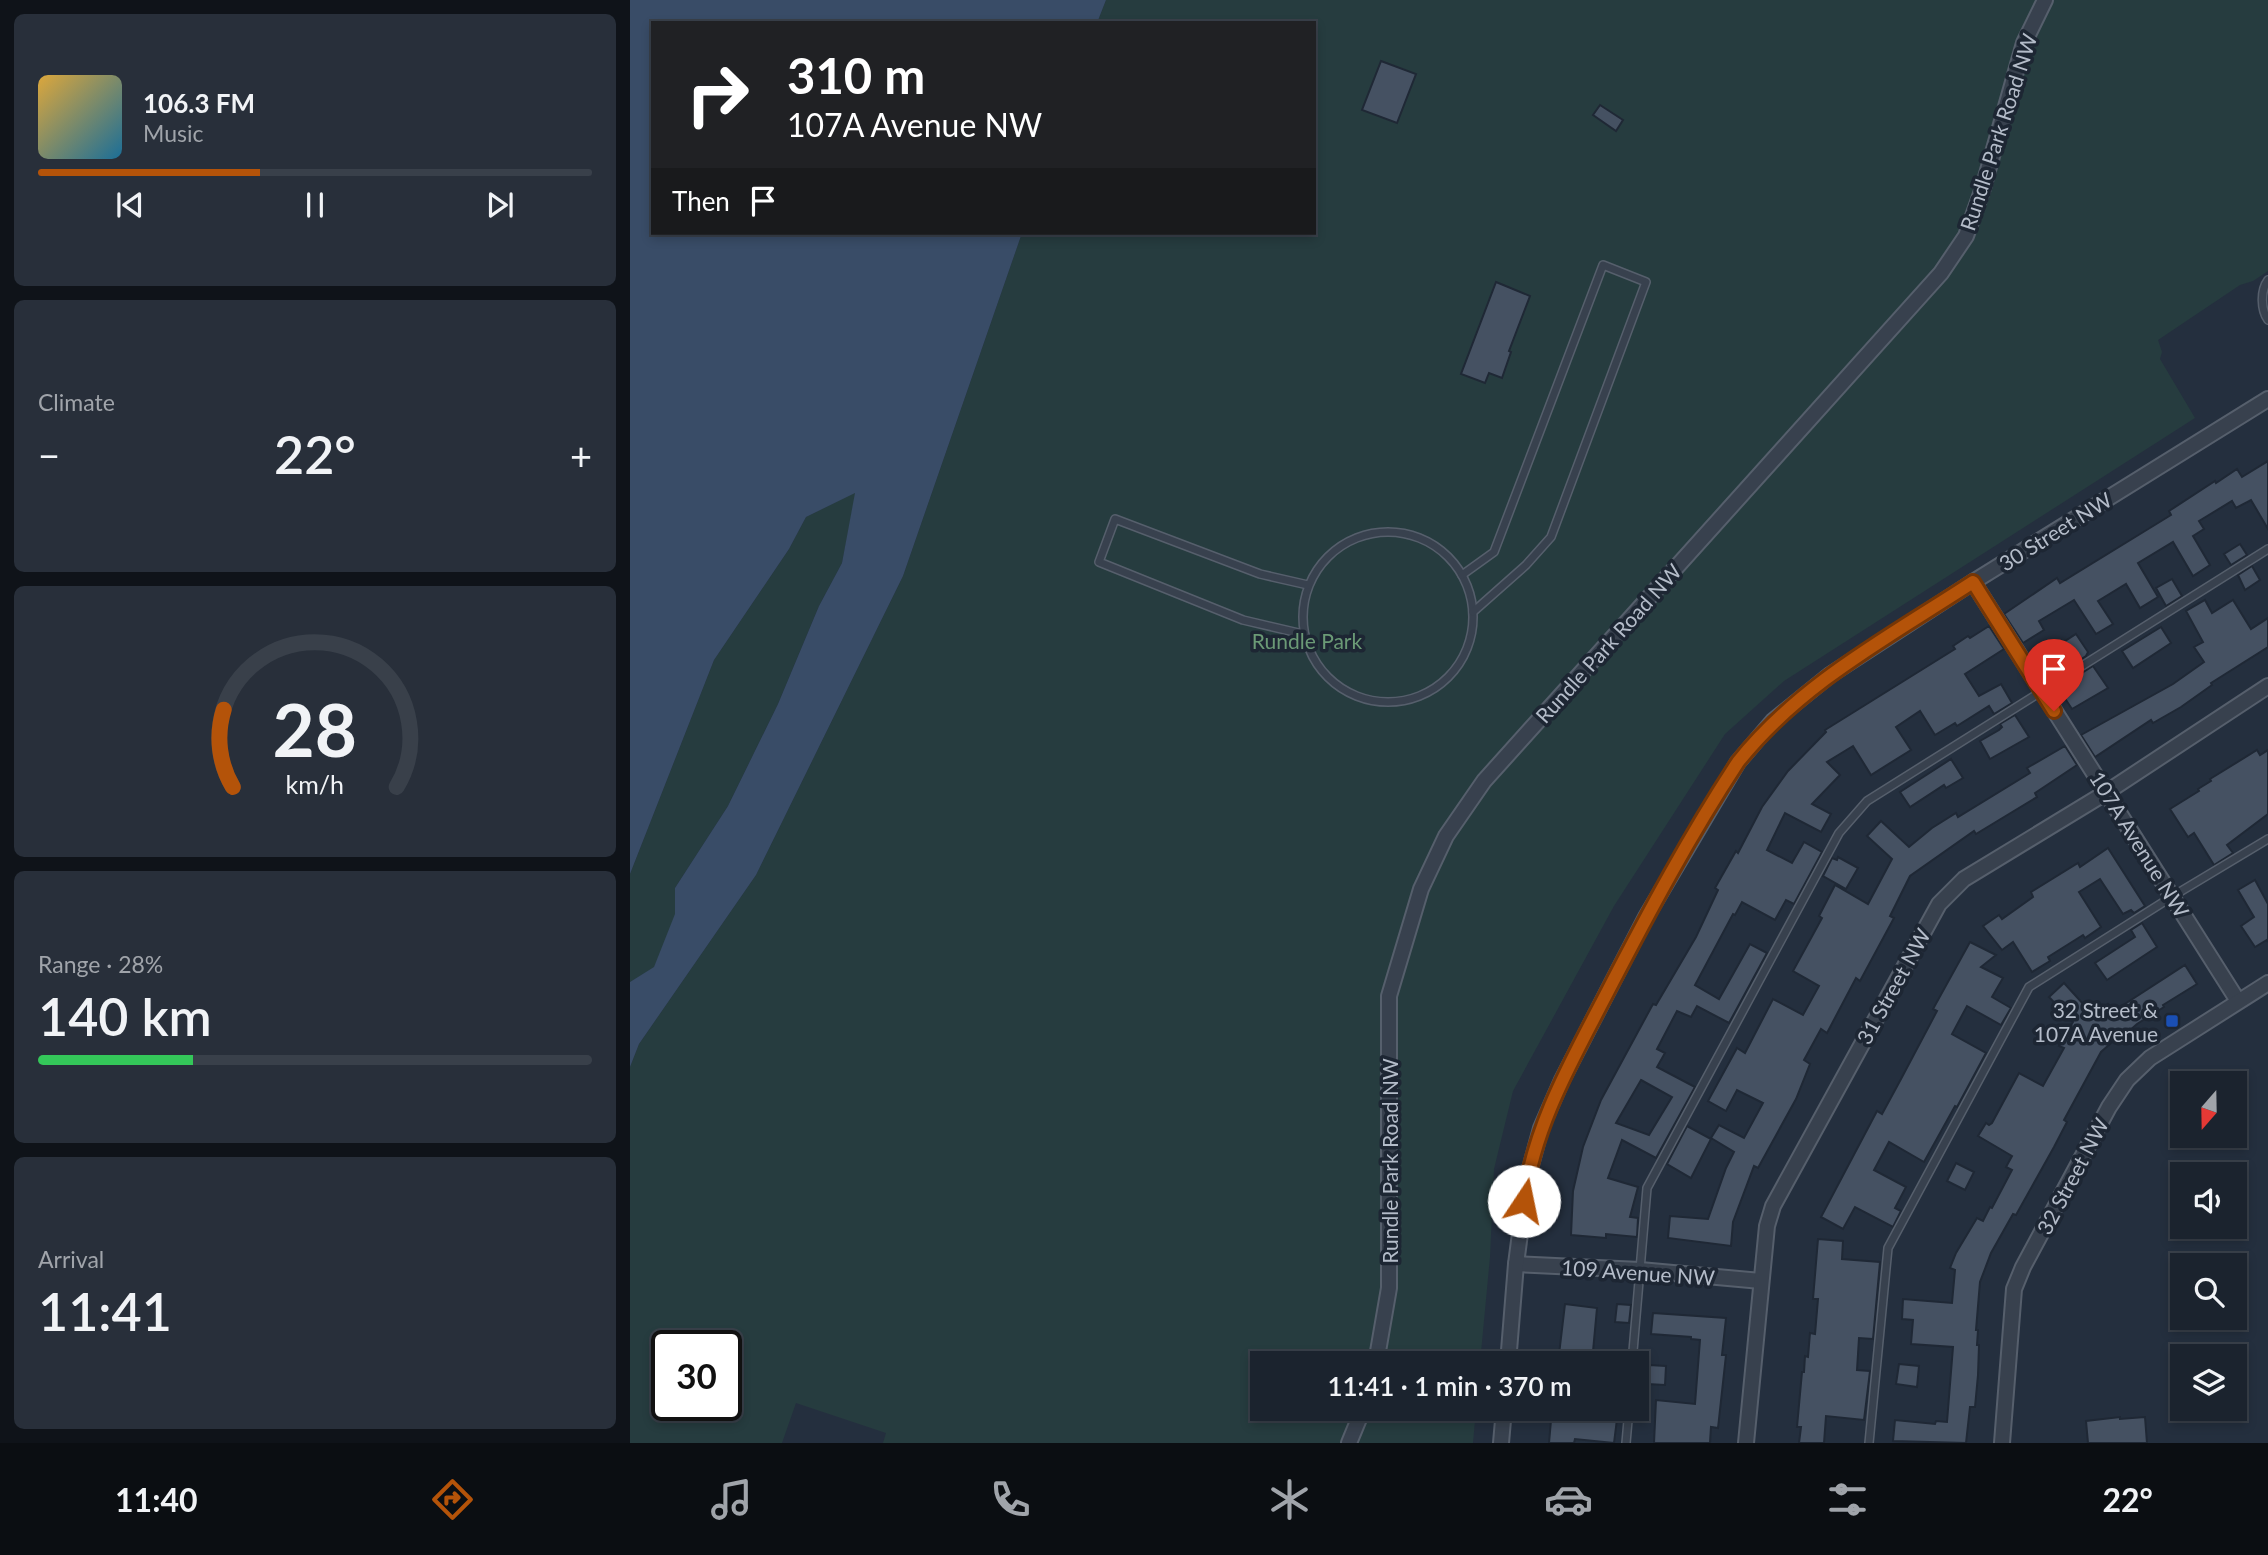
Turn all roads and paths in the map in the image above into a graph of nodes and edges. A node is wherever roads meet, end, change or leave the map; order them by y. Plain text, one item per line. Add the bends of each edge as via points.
1 (2045, 0) edge
2 (2268, 280) edge
3 (2268, 320) edge
4 (2268, 399) edge
5 (2268, 549) edge
6 (1462, 575) junction
7 (1973, 582) junction
8 (1308, 585) junction
9 (1473, 612) junction
10 (1303, 634) junction
11 (2268, 686) edge
12 (2041, 690) junction
13 (2108, 792) junction
14 (2268, 839) edge
15 (2173, 896) junction
16 (2268, 982) edge
17 (2238, 1001) junction
18 (1516, 1264) junction
19 (1640, 1270) junction
20 (1761, 1281) junction
21 (1378, 1351) edge
22 (1509, 1351) edge
23 (1633, 1351) edge
24 (1358, 1421) edge
25 (1503, 1421) edge
26 (1628, 1421) edge
27 (1349, 1443) edge
28 (1502, 1443) edge
29 (1626, 1443) edge
30 (1746, 1443) edge
31 (1869, 1443) edge
32 (2002, 1443) edge

1 - 21 street, Rundle Park Road NW via 2024,43 1966,236 1941,273 1484,780 1446,836 1420,889 1389,996 1389,1288
2 - 3 lane via 2262,312
4 - 7 street, 30 Street NW
5 - 12 lane
6 - 8 lane via 1438,547 1414,535 1381,531 1340,545
6 - 9 lane
6 - 9 lane via 1494,552 1603,265 1646,282 1551,537
7 - 12 street, 107A Avenue NW
7 - 18 street, 30 Street NW via 1810,689 1773,721 1738,762 1646,917 1541,1128 1527,1180
8 - 10 lane
8 - 10 lane via 1259,574 1115,519 1098,562 1243,620
9 - 10 lane via 1460,664 1427,693 1396,702 1370,701 1343,690 1316,664
11 - 13 street, 31 Street NW
12 - 13 street, 107A Avenue NW
12 - 19 lane via 1867,801 1839,833 1647,1188
13 - 15 street, 107A Avenue NW
13 - 20 street, 31 Street NW via 1965,879 1938,904 1773,1206
14 - 15 lane
15 - 17 street, 107A Avenue NW
15 - 31 lane via 2029,987 1888,1248
16 - 17 street, 32 Street NW
17 - 32 street, 32 Street NW via 2150,1058 2127,1080 2023,1267 2014,1289
18 - 19 street, 109 Avenue NW
18 - 22 street, 30 Street NW
19 - 20 street, 109 Avenue NW
19 - 23 lane
20 - 30 street, 31 Street NW
24 - 27 street
25 - 28 street
26 - 29 lane

